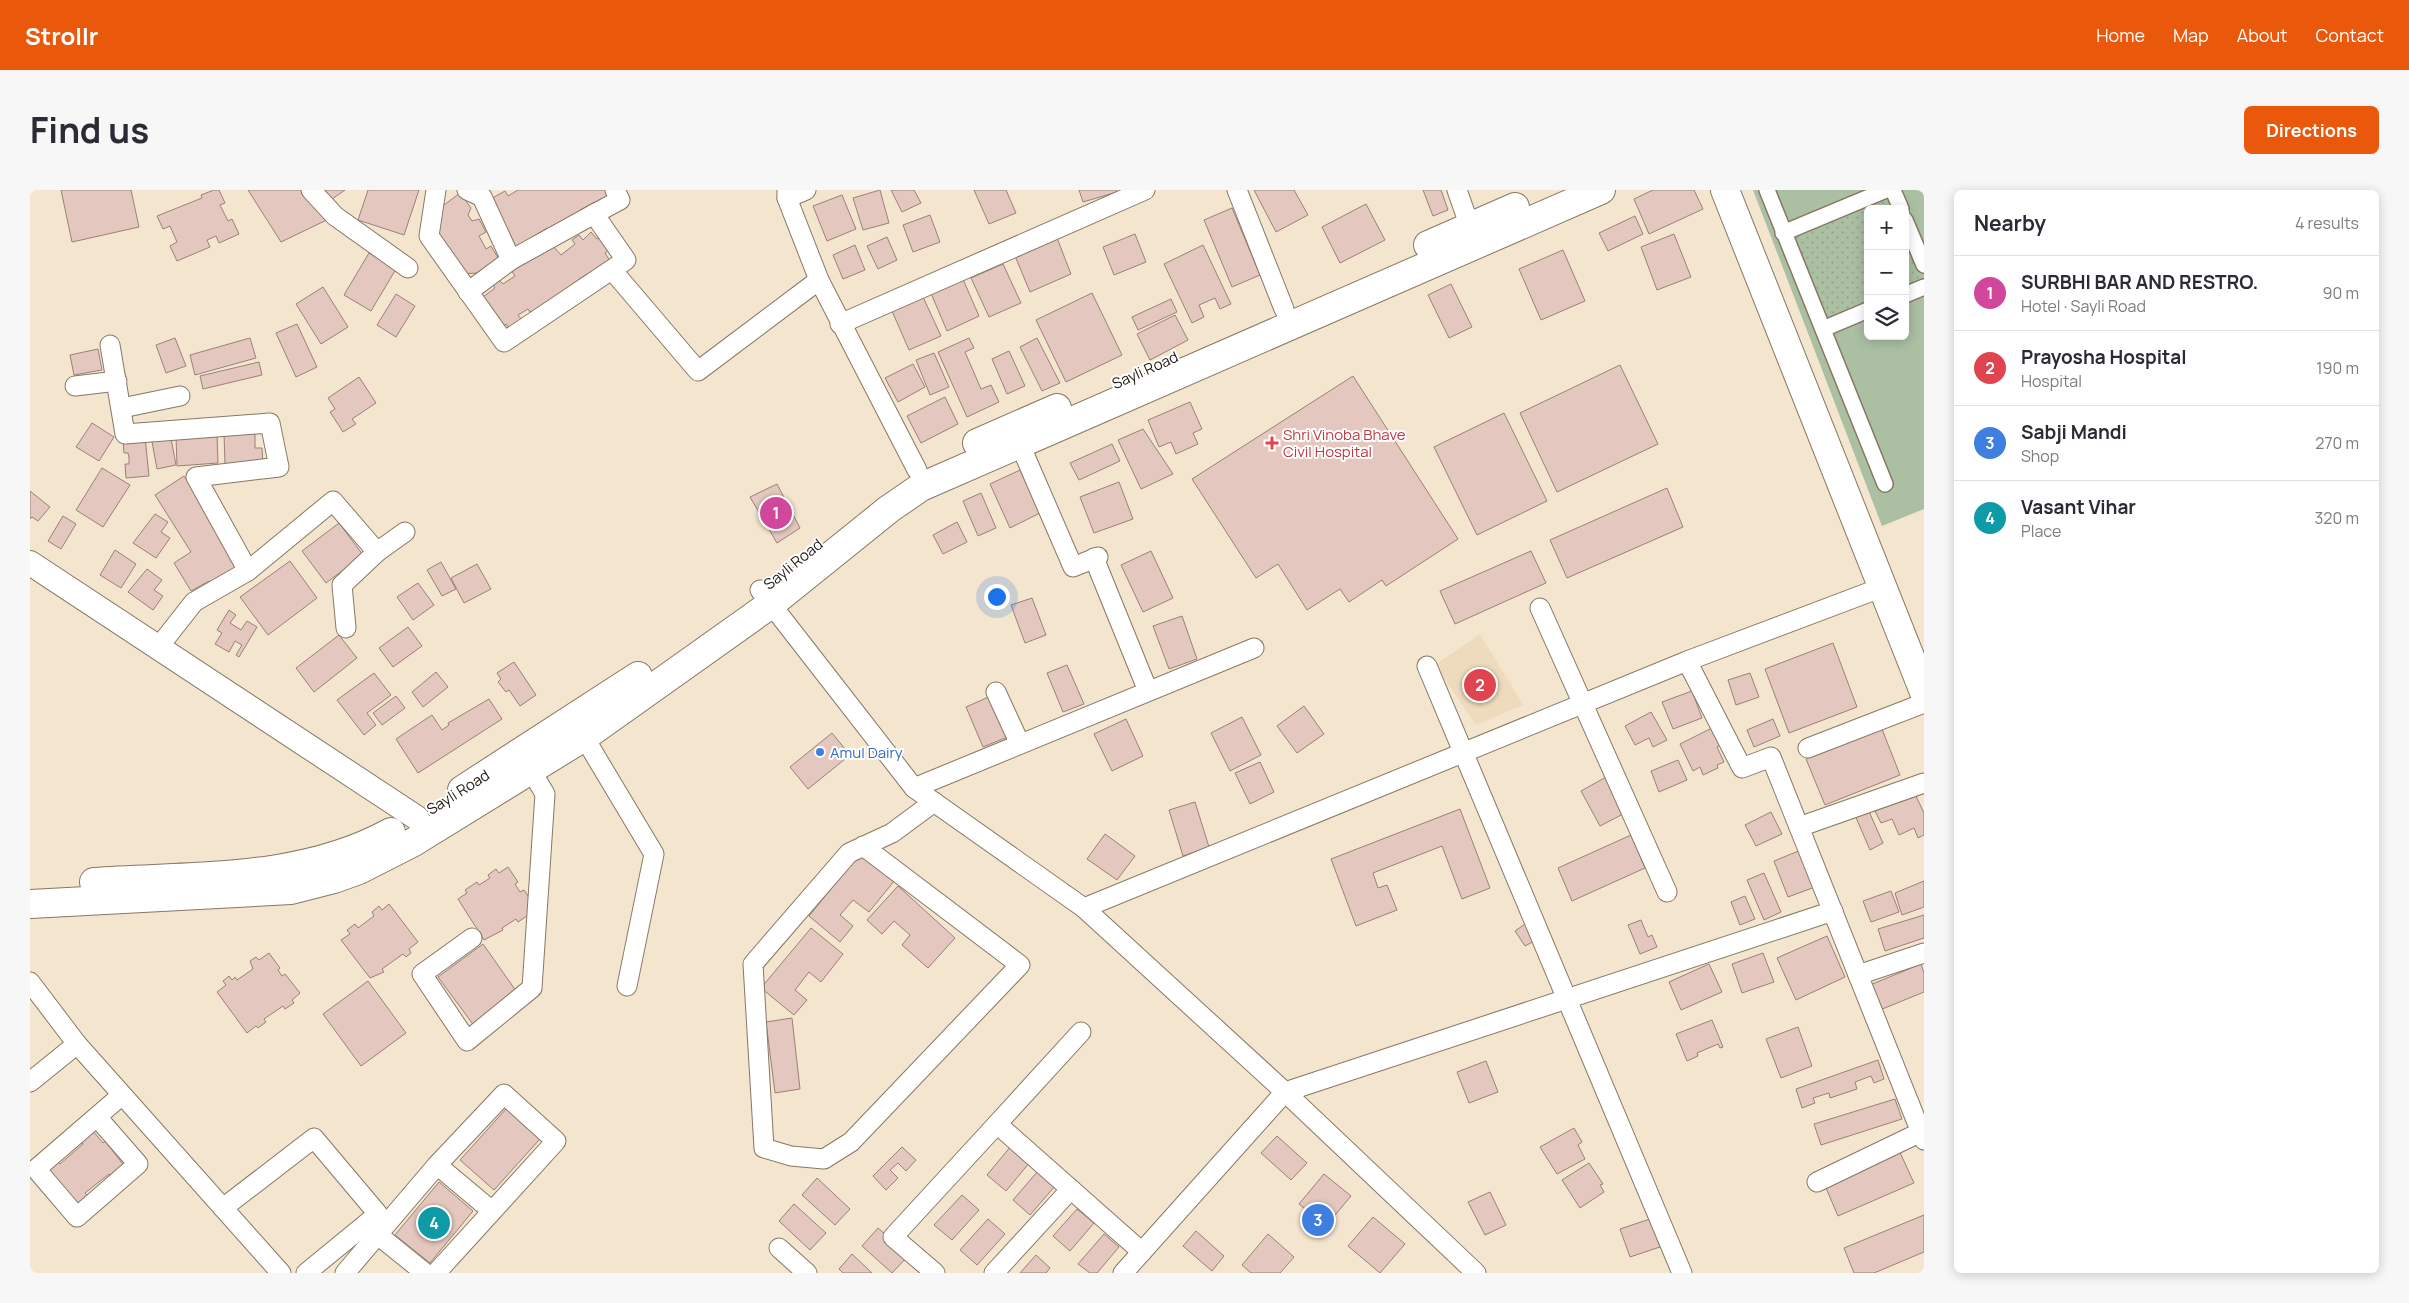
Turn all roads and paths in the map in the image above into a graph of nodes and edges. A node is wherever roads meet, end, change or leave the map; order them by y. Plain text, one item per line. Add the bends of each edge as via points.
1 (311, 190) edge
2 (436, 190) edge
3 (614, 190) edge
4 (806, 190) edge
5 (1145, 190) edge
6 (1237, 190) edge
7 (1458, 190) edge
8 (1554, 190) edge
9 (1725, 190) edge
10 (1767, 190) edge
11 (1886, 190) edge
12 (1893, 190) edge
13 (1594, 191) edge
14 (481, 192) edge
15 (787, 194) edge
16 (1899, 205) edge
17 (594, 214) junction
18 (1470, 226) junction
19 (1909, 229) edge
20 (1783, 233) junction
21 (511, 260) junction
22 (1924, 265) edge
23 (408, 268) dead end
24 (612, 270) junction
25 (819, 280) junction
26 (1924, 287) edge
27 (468, 292) junction
28 (1909, 293) edge
29 (1284, 309) junction
30 (1864, 312) edge
31 (840, 324) junction
32 (1823, 329) junction
33 (110, 345) dead end
34 (117, 381) junction
35 (75, 386) dead end
36 (180, 396) dead end
37 (122, 408) junction
38 (1017, 436) junction
39 (917, 470) junction
40 (1885, 484) dead end
41 (405, 532) dead end
42 (377, 552) junction
43 (30, 563) edge
44 (248, 572) junction
45 (1883, 586) junction
46 (766, 597) junction
47 (1540, 608) dead end
48 (346, 628) dead end
49 (1254, 648) dead end
50 (157, 649) junction
51 (1687, 662) junction
52 (1427, 666) dead end
53 (996, 692) dead end
54 (1148, 692) junction
55 (1924, 692) edge
56 (1924, 703) edge
57 (1582, 704) junction
58 (579, 728) junction
59 (1020, 744) junction
60 (1808, 748) dead end
61 (1465, 752) junction
62 (525, 761) junction
63 (1924, 783) edge
64 (914, 788) junction
65 (934, 802) junction
66 (417, 818) junction
67 (1799, 827) junction
68 (863, 846) junction
69 (30, 887) edge
70 (1667, 892) dead end
71 (30, 904) edge
72 (1084, 908) junction
73 (1833, 911) junction
74 (472, 938) dead end
75 (1924, 953) edge
76 (1858, 975) junction
77 (30, 982) edge
78 (627, 986) dead end
79 (1568, 999) junction
80 (1081, 1032) dead end
81 (77, 1044) junction
82 (30, 1082) edge
83 (1284, 1092) junction
84 (122, 1094) junction
85 (96, 1117) junction
86 (998, 1124) junction
87 (1922, 1136) edge
88 (438, 1165) junction
89 (1817, 1182) dead end
90 (1071, 1189) junction
91 (223, 1208) junction
92 (492, 1211) junction
93 (378, 1235) junction
94 (779, 1248) dead end
95 (1142, 1252) junction
96 (281, 1273) edge
97 (306, 1273) edge
98 (345, 1273) edge
99 (425, 1273) edge
100 (436, 1273) edge
101 (807, 1273) edge
102 (936, 1273) edge
103 (994, 1273) edge
104 (1123, 1273) edge
105 (1476, 1273) edge
106 (1682, 1273) edge

1 - 23 street via 334,216
2 - 27 street via 429,236
3 - 17 street via 620,200
4 - 15 street
5 - 31 street
6 - 29 street
7 - 18 street
8 - 18 main road, Sayli Road
9 - 45 main road
10 - 20 street
11 - 20 street
12 - 16 street
13 - 38 main road
14 - 21 street
15 - 25 street
17 - 21 street
17 - 24 street via 626,260
18 - 29 main road, Sayli Road
19 - 22 street
20 - 32 street
21 - 27 street
24 - 25 street via 698,370
24 - 27 street via 504,342
25 - 31 street
26 - 28 street
29 - 38 main road, Sayli Road
30 - 32 street
31 - 39 street
32 - 40 street
33 - 34 street
34 - 35 street
34 - 37 street
36 - 37 street
37 - 44 street via 125,434 270,423 279,467 196,477
38 - 39 main road, Sayli Road
38 - 46 main road via 906,496
38 - 54 street via 1073,568 1096,558
39 - 46 main road, Sayli Road via 853,515
41 - 42 street
42 - 44 street via 334,501
42 - 48 street via 342,585
43 - 50 street
44 - 50 street via 194,602
45 - 51 street
45 - 55 main road
46 - 58 main road, Sayli Road via 669,656
46 - 64 street
47 - 57 street
49 - 54 street
50 - 66 street
51 - 57 street
51 - 67 street via 1742,768 1771,757
52 - 61 street
53 - 59 street
54 - 59 street
56 - 60 street
57 - 61 street
57 - 70 street
58 - 62 main road, Sayli Road
58 - 78 street via 654,854
59 - 64 street
61 - 72 street
61 - 79 street
62 - 66 main road, Sayli Road
62 - 71 main road via 387,856 359,870 311,886 266,892
62 - 74 street via 545,794 532,988 467,1041 422,974
63 - 67 street
64 - 65 street
65 - 68 street via 892,832
65 - 72 street
66 - 69 main road, Sayli Road via 364,847 306,865 254,872
67 - 73 street
68 - 68 street via 849,853 753,964 764,1148 790,1156 824,1158 851,1142 1020,965
72 - 83 street
73 - 76 street
73 - 79 street
75 - 76 street
76 - 87 street
77 - 81 street
79 - 83 street
79 - 106 street
80 - 86 street
81 - 82 street
81 - 84 street
83 - 95 street
83 - 105 street
84 - 85 street
84 - 91 street
85 - 85 street via 36,1169 77,1217 138,1164
86 - 90 street
86 - 102 street via 893,1237
87 - 89 street
88 - 92 street
88 - 92 street via 504,1094 556,1141
88 - 93 street
90 - 95 street
90 - 103 street
91 - 96 street
91 - 97 street via 314,1138 378,1214
92 - 100 street
93 - 98 street
93 - 99 street
94 - 101 street
95 - 104 street

